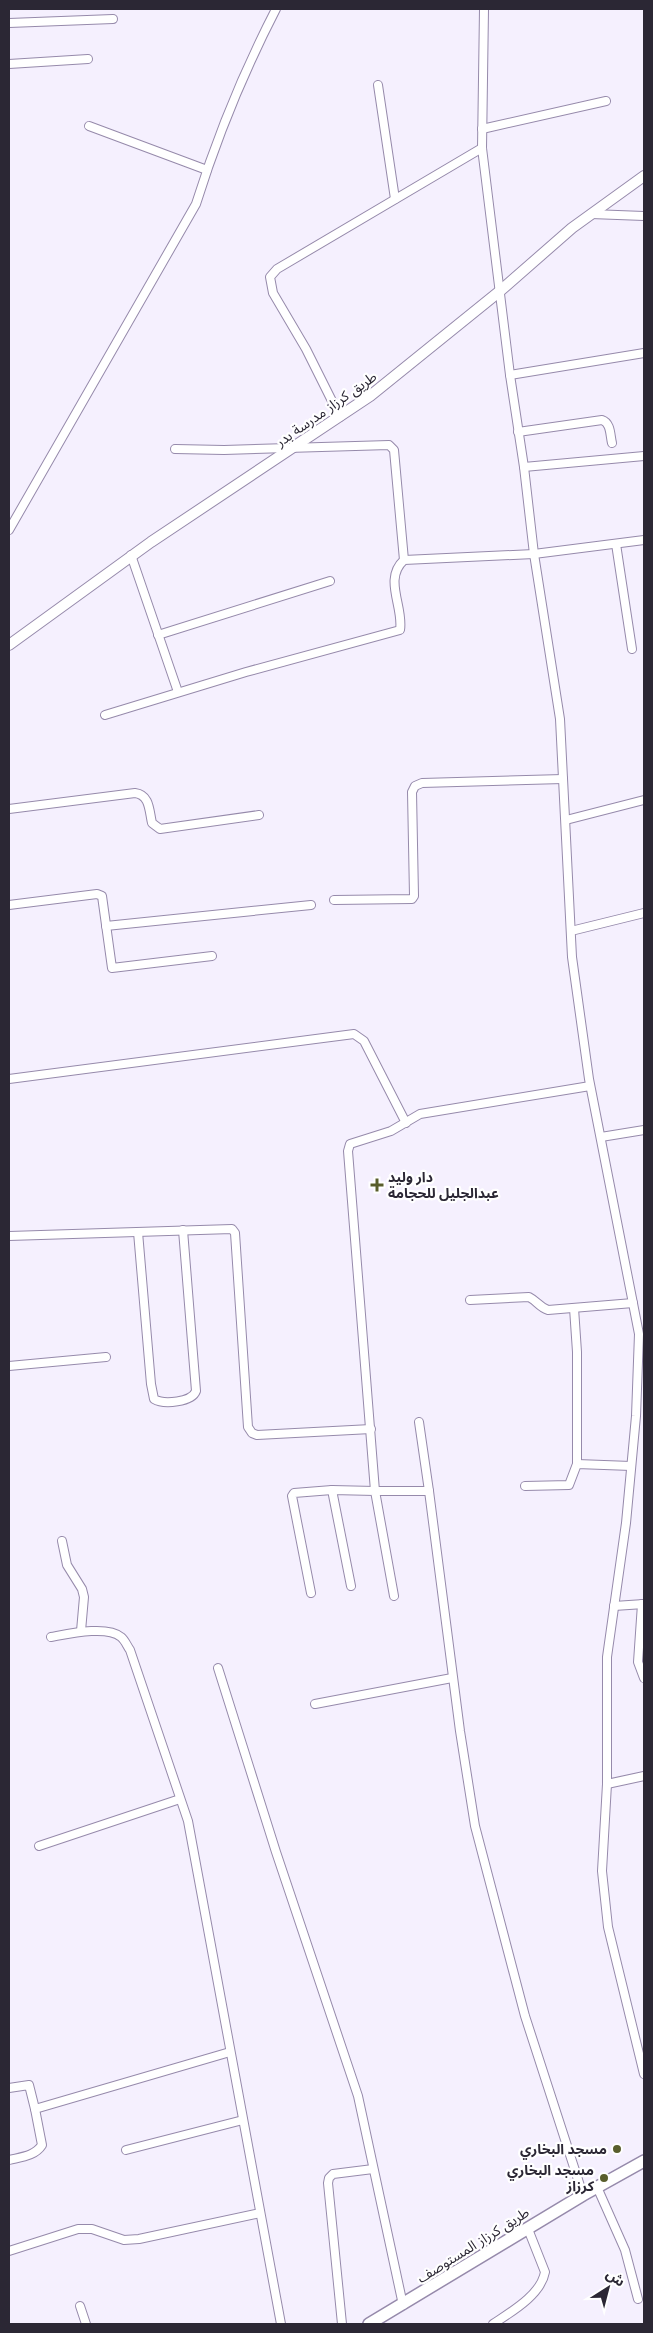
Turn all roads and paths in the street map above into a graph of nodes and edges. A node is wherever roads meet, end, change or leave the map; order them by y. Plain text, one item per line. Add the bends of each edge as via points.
1 (276, 9) edge
2 (484, 9) edge
3 (113, 19) dead end
4 (9, 23) edge
5 (88, 59) dead end
6 (9, 64) edge
7 (378, 85) dead end
8 (606, 102) dead end
9 (89, 126) dead end
10 (482, 129) junction
11 (482, 148) junction
12 (207, 170) junction
13 (644, 176) edge
14 (395, 199) junction
15 (591, 214) junction
16 (644, 216) edge
17 (500, 291) junction
18 (644, 353) edge
19 (510, 375) junction
20 (340, 417) junction
21 (518, 432) junction
22 (612, 443) dead end
23 (294, 448) junction
24 (175, 449) dead end
25 (644, 456) edge
26 (524, 467) junction
27 (9, 530) edge
28 (644, 540) edge
29 (616, 544) junction
30 (534, 554) junction
31 (131, 556) junction
32 (404, 560) junction
33 (330, 581) dead end
34 (158, 635) junction
35 (9, 644) edge
36 (632, 649) dead end
37 (178, 692) junction
38 (106, 715) dead end
39 (563, 779) junction
40 (644, 800) edge
41 (9, 809) edge
42 (259, 815) dead end
43 (566, 820) junction
44 (334, 900) dead end
45 (9, 905) edge
46 (311, 905) dead end
47 (644, 913) edge
48 (106, 926) junction
49 (571, 931) junction
50 (212, 956) dead end
51 (9, 1079) edge
52 (590, 1086) junction
53 (406, 1123) junction
54 (644, 1130) edge
55 (601, 1137) junction
56 (183, 1230) junction
57 (138, 1232) junction
58 (9, 1236) edge
59 (470, 1300) dead end
60 (633, 1303) junction
61 (574, 1308) junction
62 (106, 1358) dead end
63 (9, 1366) edge
64 (419, 1422) dead end
65 (371, 1429) junction
66 (577, 1464) junction
67 (631, 1466) junction
68 (525, 1486) dead end
69 (332, 1490) junction
70 (375, 1491) junction
71 (430, 1491) junction
72 (62, 1541) dead end
73 (351, 1586) dead end
74 (311, 1593) dead end
75 (394, 1596) dead end
76 (643, 1604) edge
77 (614, 1606) junction
78 (81, 1631) junction
79 (51, 1637) dead end
80 (218, 1668) dead end
81 (452, 1678) junction
82 (644, 1678) edge
83 (315, 1704) dead end
84 (644, 1776) edge
85 (607, 1784) junction
86 (180, 1799) junction
87 (39, 1846) dead end
88 (230, 2052) junction
89 (644, 2074) edge
90 (9, 2088) edge
91 (35, 2109) junction
92 (243, 2120) junction
93 (126, 2150) dead end
94 (9, 2160) edge
95 (644, 2161) edge
96 (373, 2169) junction
97 (597, 2188) junction
98 (584, 2195) junction
99 (260, 2213) junction
100 (528, 2229) junction
101 (9, 2251) edge
102 (638, 2300) dead end
103 (403, 2305) junction
104 (80, 2306) dead end
105 (86, 2324) edge
106 (281, 2324) edge
107 (342, 2324) edge
108 (369, 2324) edge
109 (493, 2324) edge

1 - 12 street via 255,50
2 - 10 street
3 - 4 street
5 - 6 street
7 - 14 street
8 - 10 street
9 - 12 street
10 - 11 street
11 - 14 street
11 - 17 street
12 - 27 street via 196,204
13 - 15 street, طريق كرزاز مدرسة بدر
14 - 20 street via 277,269 270,277 273,293
15 - 16 street
15 - 17 street, طريق كرزاز مدرسة بدر
17 - 19 street
17 - 20 street, طريق كرزاز مدرسة بدر
18 - 19 street
19 - 21 street
20 - 23 street, طريق كرزاز مدرسة بدر
21 - 22 street via 602,420 609,427
21 - 26 street
23 - 24 street
23 - 31 street, طريق كرزاز مدرسة بدر
23 - 32 street via 389,445 394,450
25 - 26 street
26 - 30 street
28 - 29 street
29 - 30 street
29 - 36 street
30 - 32 street
30 - 39 street via 560,719
31 - 34 street
31 - 35 street, طريق كرزاز مدرسة بدر
32 - 37 street via 394,578 400,630
33 - 34 street
34 - 37 street
37 - 38 street
39 - 43 street
39 - 44 street via 422,783 415,786 412,792 412,899
40 - 43 street
41 - 42 street via 142,794 152,823 160,829
43 - 49 street
45 - 48 street via 97,894 102,896
46 - 48 street
47 - 49 street
48 - 50 street via 112,968
49 - 52 street
51 - 53 street via 354,1034 364,1041
52 - 53 street via 420,1114
52 - 55 street
53 - 65 street via 391,1131 358,1140 350,1144 348,1150
54 - 55 street
55 - 60 street
56 - 57 street
56 - 57 street via 196,1391 190,1398 162,1402 154,1399 151,1384
56 - 65 street via 229,1228 235,1233 248,1427 252,1433
57 - 58 street
59 - 61 street via 525,1297 548,1310
60 - 61 street
60 - 67 street via 639,1334
61 - 66 street
62 - 63 street
64 - 71 street
65 - 70 street
66 - 67 street
66 - 68 street via 569,1484
67 - 77 street
69 - 70 street
69 - 73 street
69 - 74 street via 298,1492 292,1496
70 - 71 street
70 - 75 street
71 - 81 street
72 - 78 street via 67,1565 84,1597
76 - 77 street
76 - 82 street via 638,1662
77 - 85 street via 608,1657
78 - 79 street
78 - 86 street via 111,1632 120,1636 130,1650
80 - 96 street via 358,2096
81 - 83 street
81 - 98 street via 475,1826 488,1878 525,2016
84 - 85 street
85 - 89 street via 603,1832 608,1927
86 - 87 street
86 - 88 street via 188,1821
88 - 91 street
88 - 92 street
90 - 91 street via 30,2085
91 - 94 street via 42,2145 31,2155
92 - 93 street
92 - 99 street
95 - 97 main road, طريق كرزاز المستوصف
96 - 103 street
96 - 107 street via 333,2174 328,2183
97 - 98 main road, طريق كرزاز المستوصف
97 - 102 street via 625,2250
98 - 100 main road, طريق كرزاز المستوصف
99 - 101 street via 139,2239 124,2240 92,2229 78,2229
99 - 106 street
100 - 103 main road, طريق كرزاز المستوصف
100 - 109 street via 545,2272 544,2279 514,2310
103 - 108 main road, طريق كرزاز المستوصف
104 - 105 street

